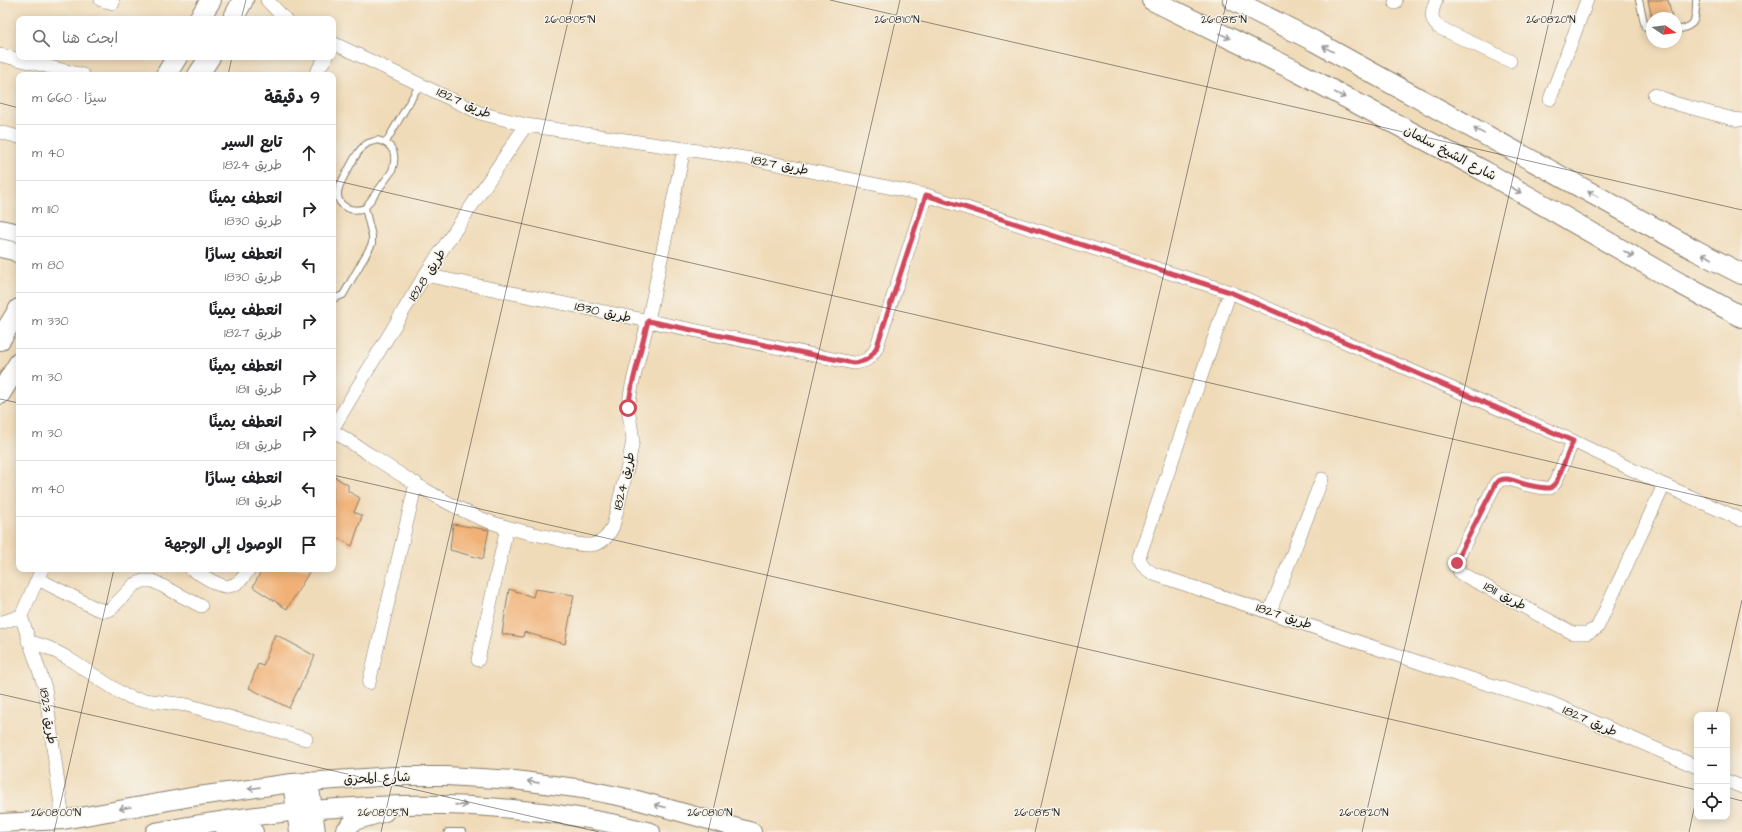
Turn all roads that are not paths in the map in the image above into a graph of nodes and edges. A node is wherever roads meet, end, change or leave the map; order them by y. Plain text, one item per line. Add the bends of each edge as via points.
1 (211, 0) edge
2 (243, 0) edge
3 (267, 0) edge
4 (1152, 0) edge
5 (1233, 0) edge
6 (1436, 0) edge
7 (1587, 0) edge
8 (1639, 0) edge
9 (1696, 0) edge
10 (201, 16) edge
11 (235, 16) edge
12 (282, 16) edge
13 (1682, 29) edge
14 (1646, 30) edge
15 (336, 45) edge
16 (0, 55) edge
17 (16, 59) edge
18 (21, 60) edge
19 (175, 60) edge
20 (208, 60) edge
21 (324, 60) edge
22 (1510, 61) dead end
23 (71, 72) edge
24 (168, 72) edge
25 (200, 72) edge
26 (317, 72) edge
27 (420, 84) junction
28 (1654, 95) dead end
29 (1550, 99) dead end
30 (1742, 120) edge
31 (526, 125) junction
32 (0, 132) edge
33 (16, 136) edge
34 (386, 142) junction
35 (684, 149) junction
36 (926, 195) junction
37 (365, 208) junction
38 (0, 229) edge
39 (16, 232) edge
40 (0, 248) edge
41 (16, 252) edge
42 (1742, 274) edge
43 (425, 275) junction
44 (1230, 292) junction
45 (336, 298) edge
46 (16, 314) edge
47 (1742, 317) edge
48 (648, 321) junction
49 (0, 340) edge
50 (16, 369) edge
51 (0, 394) edge
52 (336, 424) edge
53 (336, 431) edge
54 (1573, 441) junction
55 (1322, 479) dead end
56 (416, 483) junction
57 (1664, 485) junction
58 (1742, 520) edge
59 (507, 528) junction
60 (196, 572) edge
61 (247, 572) edge
62 (40, 574) edge
63 (201, 606) dead end
64 (1270, 611) junction
65 (21, 616) junction
66 (0, 623) edge
67 (28, 641) junction
68 (478, 660) dead end
69 (369, 683) dead end
70 (306, 739) dead end
71 (1694, 767) edge
72 (301, 782) junction
73 (1730, 782) edge
74 (1742, 787) edge
75 (422, 804) junction
76 (305, 810) junction
77 (63, 820) junction
78 (0, 823) edge
79 (204, 823) junction
80 (155, 832) edge
81 (254, 832) edge
82 (299, 832) edge
83 (316, 832) edge
84 (344, 832) edge
85 (448, 832) edge
86 (462, 832) edge
87 (651, 832) edge
88 (752, 832) edge

1 - 10 main road
2 - 11 main road
3 - 12 street
4 -> 47 main road, شارع الشيخ سلمان via 1296,71 1484,171
42 -> 5 main road via 1314,41
6 - 22 street via 1431,15 1432,22 1438,28
7 - 29 street
8 - 14 lane
9 - 13 lane via 1693,24
15 - 27 street, طريق 1827
16 - 17 street
18 - 23 street
19 - 24 main road
20 - 25 main road
21 - 26 street
27 - 31 street, طريق 1827 via 480,113
27 - 34 lane
28 - 30 street via 1677,104
31 - 35 street, طريق 1827
31 - 43 street, طريق 1828
32 - 33 street
34 - 37 lane via 393,150 392,172
34 - 37 lane via 373,141 362,148 339,185 338,194 345,207 352,210
35 - 36 street, طريق 1827 via 758,160
35 - 48 street, طريق 1824
36 - 44 street, طريق 1827
36 - 48 street, طريق 1830 via 876,349 864,362 853,363
37 - 45 lane via 372,244 342,295
38 - 39 main road
40 - 41 main road
43 - 48 street, طريق 1830
43 - 52 street, طريق 1828
44 - 54 street, طريق 1827
44 - 64 street, طريق 1827 via 1139,557 1145,568 1154,574
46 - 49 main road
48 - 59 street, طريق 1824 via 628,408 632,440 629,461 609,536 592,545
50 - 51 main road
53 - 56 street, طريق 1824
54 - 57 street, طريق 1827
54 - 57 street, طريق 1811 via 1556,483 1550,488 1506,478 1496,483 1460,553 1457,563 1460,572 1573,633 1587,633 1597,628
55 - 64 street
56 - 59 street, طريق 1824 via 460,509
56 - 69 street
57 - 58 street, طريق 1827
59 - 68 street
60 - 61 street via 219,585 229,587 238,584
62 - 63 street via 95,608 104,610 111,609 134,585 143,581 153,581
62 - 65 street
64 - 71 street, طريق 1827 via 1551,703
65 - 66 street
65 - 67 street, طريق 1823
67 - 70 street via 66,657 124,695 136,699 188,705
67 - 77 street, طريق 1823 via 45,688
72 - 76 main road
72 -> 77 main road, شارع المحرق via 191,797
88 -> 72 main road, شارع المحرق via 637,800 583,789 515,780 393,776
73 - 74 street
75 - 76 main road, شارع المحرق
75 - 84 main road via 364,817 354,821
75 -> 87 main road, شارع المحرق via 513,809 575,816
76 - 79 main road, شارع المحرق
76 - 82 main road
76 - 83 main road
77 - 78 main road, شارع المحرق
79 - 80 main road, شارع المحرق
79 - 81 main road
85 - 86 lane

